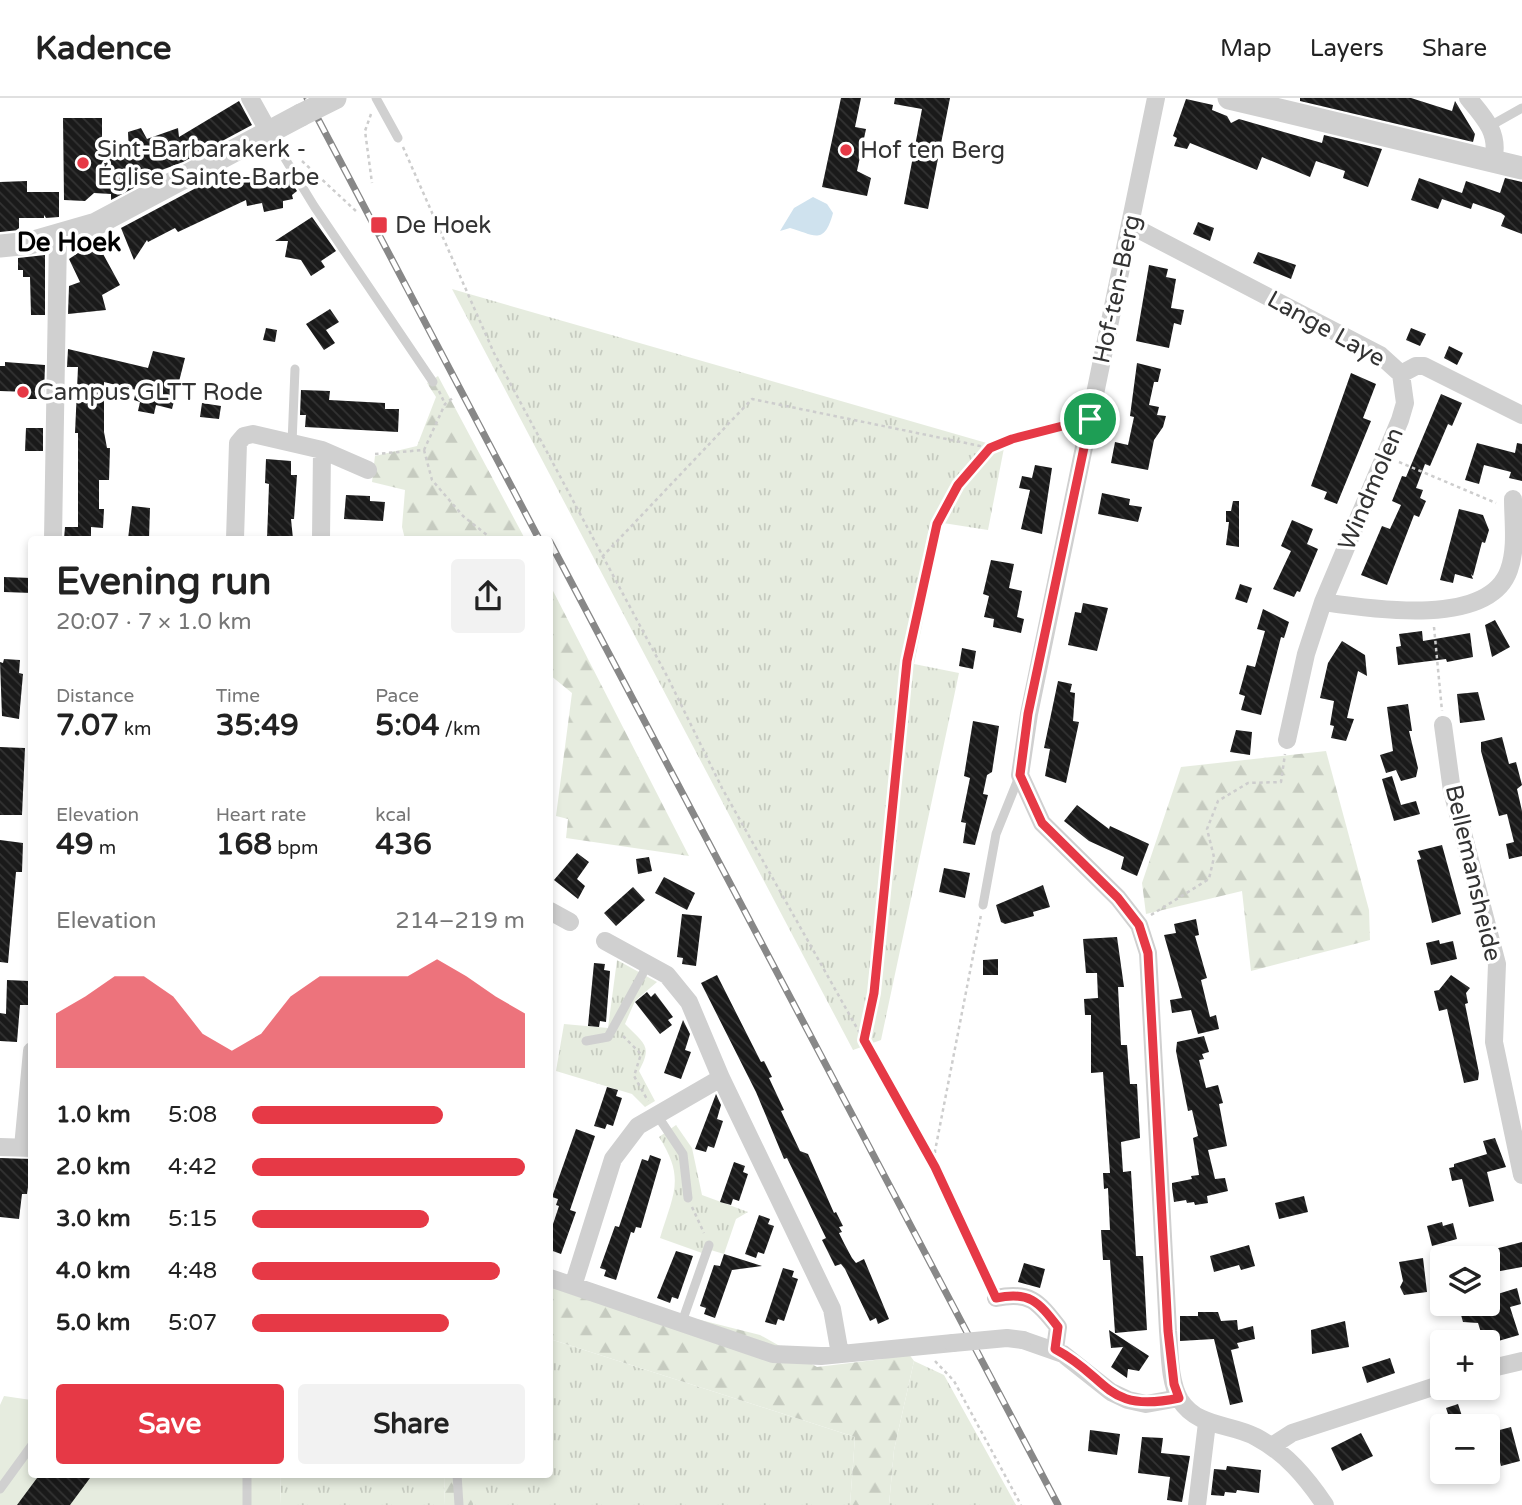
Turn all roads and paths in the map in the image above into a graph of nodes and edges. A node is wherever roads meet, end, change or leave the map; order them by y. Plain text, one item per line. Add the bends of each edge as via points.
1 (250, 98) edge
2 (335, 98) edge
3 (376, 98) edge
4 (1156, 98) edge
5 (1229, 98) edge
6 (1468, 98) edge
7 (1522, 108) edge
8 (372, 111) dead end
9 (1490, 126) junction
10 (270, 134) junction
11 (398, 138) joint
12 (296, 155) dead end
13 (1493, 161) junction
14 (1522, 168) edge
15 (372, 183) dead end
16 (357, 212) dead end
17 (1130, 225) junction
18 (58, 236) junction
19 (0, 246) edge
20 (295, 369) dead end
21 (1401, 374) junction
22 (433, 382) dead end
23 (454, 397) dead end
24 (1522, 415) edge
25 (1090, 419) junction
26 (292, 443) junction
27 (990, 448) junction
28 (322, 450) junction
29 (424, 450) junction
30 (1385, 456) junction
31 (368, 462) joint
32 (1513, 499) joint
33 (53, 536) edge
34 (234, 536) edge
35 (321, 536) edge
36 (488, 536) edge
37 (602, 557) junction
38 (1323, 602) junction
39 (1432, 611) junction
40 (1443, 725) joint
41 (1287, 740) joint
42 (1020, 775) junction
43 (983, 905) joint
44 (1164, 905) dead end
45 (553, 913) edge
46 (570, 922) dead end
47 (605, 941) dead end
48 (648, 964) junction
49 (614, 1026) junction
50 (864, 1040) junction
51 (586, 1041) dead end
52 (721, 1078) junction
53 (657, 1115) junction
54 (28, 1128) edge
55 (0, 1146) edge
56 (27, 1147) edge
57 (935, 1167) junction
58 (1522, 1175) edge
59 (688, 1198) joint
60 (709, 1245) joint
61 (553, 1279) edge
62 (573, 1286) junction
63 (996, 1298) joint
64 (681, 1322) junction
65 (909, 1347) junction
66 (1055, 1349) junction
67 (841, 1354) junction
68 (1522, 1362) edge
69 (1500, 1367) edge
70 (1430, 1388) edge
71 (1179, 1398) junction
72 (1207, 1423) junction
73 (1272, 1446) junction
74 (28, 1451) edge
75 (247, 1478) edge
76 (457, 1478) edge
77 (0, 1489) edge
78 (247, 1505) edge
79 (459, 1505) edge
80 (1021, 1505) edge
81 (1197, 1505) edge
82 (1325, 1505) edge

1 - 10 street
2 - 10 street, bridge
3 - 11 lane
4 - 17 street, Hof-ten-Berg
5 - 13 street
6 - 9 street
7 - 9 lane
8 - 15 path via 365,131
9 - 13 street via 1497,144
10 - 18 street via 106,219
10 - 22 lane
11 - 37 path via 494,353
12 - 16 path
13 - 14 street
17 - 21 street, Lange Laye via 1380,355
17 - 25 street, Hof-ten-Berg
18 - 19 street
18 - 33 street
20 - 26 lane
21 - 24 street, Lange Laye via 1424,366
21 - 30 street, Windmolen via 1405,403
23 - 29 path via 445,404
25 - 27 path
25 - 42 street, Hof-ten-Berg via 1028,714
26 - 28 street
26 - 34 street via 253,434 238,443
27 - 37 path via 752,399
27 - 50 path via 958,485 937,524 907,661 874,993
28 - 31 street
28 - 35 street
29 - 31 path
29 - 36 path via 432,480 463,516
30 - 32 path via 1497,503
30 - 38 street, Windmolen
32 - 39 street via 1513,552 1500,587 1484,598
37 - 50 path via 722,788
38 - 39 street
38 - 41 street, Windmolen
39 - 40 path
40 - 58 street, Bellemansheide via 1452,791 1497,964 1494,1042
41 - 44 path via 1281,782 1248,783 1218,801 1207,829 1214,857 1209,879
42 - 43 lane via 996,834
42 - 71 street via 1042,823 1118,898 1139,925 1148,953 1168,1331
43 - 57 path
45 - 46 street
47 - 48 street
48 - 49 lane
48 - 52 street via 680,988
49 - 51 lane via 608,1037
49 - 53 path via 641,1054 634,1076
50 - 57 path
52 - 53 street
52 - 67 street via 828,1298
53 - 59 lane via 683,1154
53 - 62 street via 638,1126 613,1159
54 - 56 street
55 - 56 street
57 - 63 path
59 - 60 path
60 - 64 lane
61 - 62 street
62 - 64 street
63 - 66 street via 1016,1293 1031,1298 1058,1327
64 - 67 street via 774,1354
65 - 66 street, bridge via 1007,1338
65 - 67 street
65 - 80 path via 927,1352 954,1381
66 - 71 street via 1128,1400 1146,1404
68 - 69 street
70 - 73 street via 1292,1433
71 - 72 street
72 - 73 street via 1253,1435
72 - 81 street
73 - 82 street
74 - 77 lane
75 - 78 lane
76 - 79 lane

